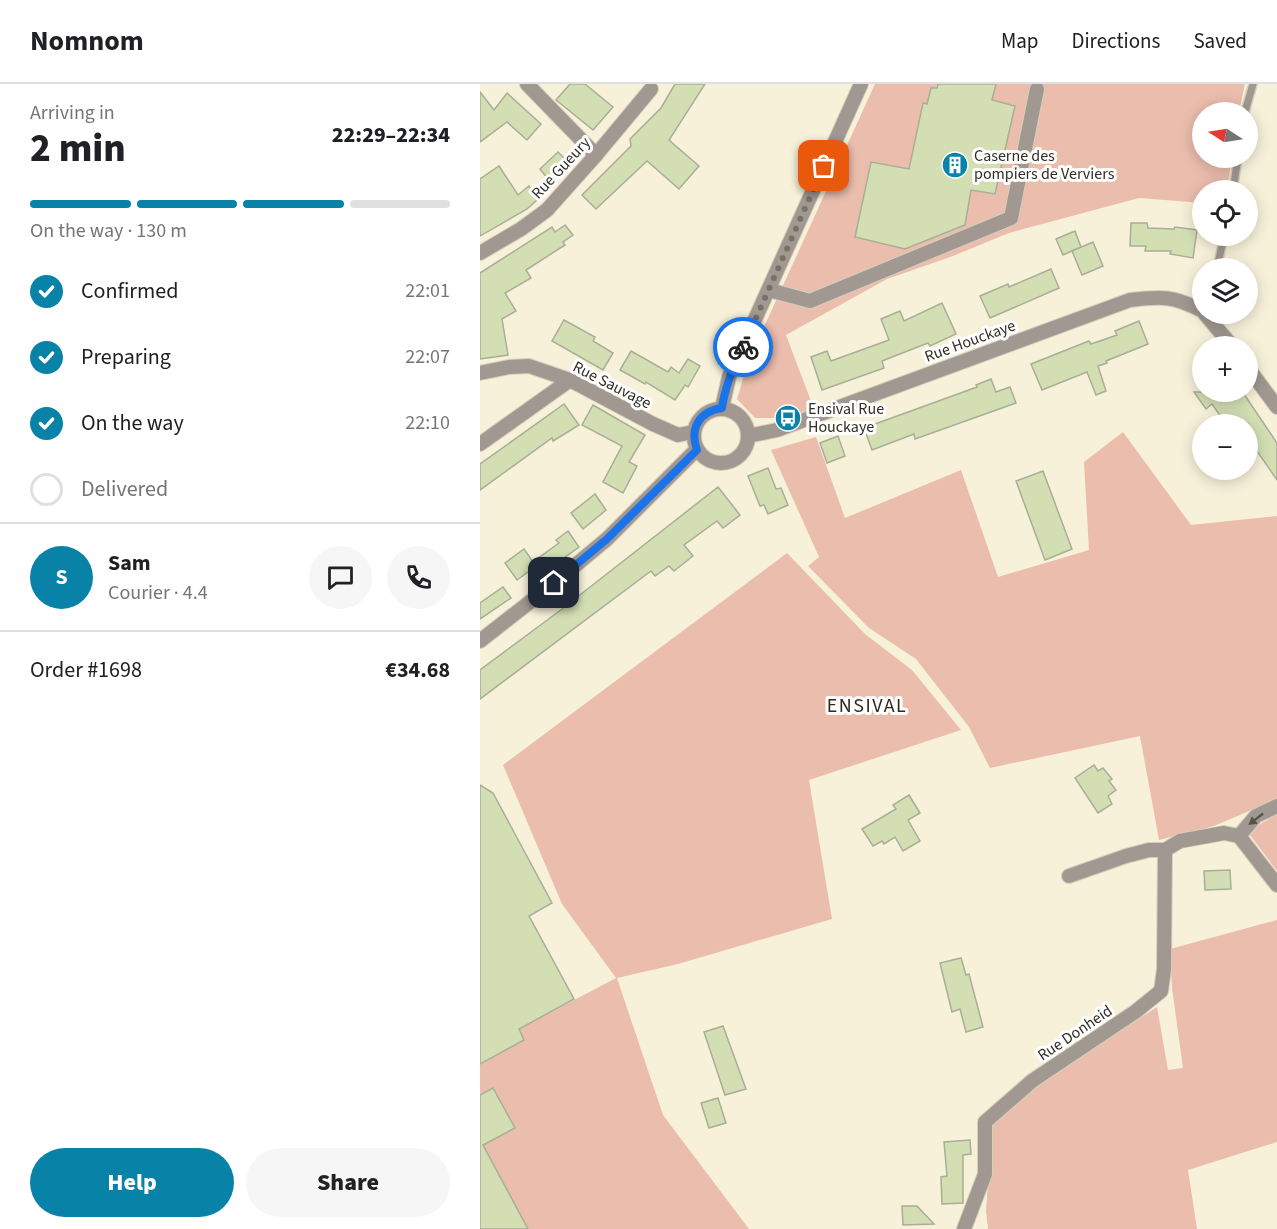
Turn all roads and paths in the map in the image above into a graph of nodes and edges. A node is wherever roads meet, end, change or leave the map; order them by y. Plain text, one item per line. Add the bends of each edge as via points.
1 (527, 84) edge
2 (861, 84) edge
3 (1253, 84) edge
4 (651, 89) dead end
5 (1037, 89) dead end
6 (1248, 102) edge
7 (596, 155) junction
8 (480, 253) edge
9 (769, 290) junction
10 (1192, 305) edge
11 (1214, 324) edge
12 (1224, 336) edge
13 (480, 372) edge
14 (570, 380) junction
15 (1258, 381) edge
16 (1277, 407) edge
17 (722, 408) junction
18 (693, 432) junction
19 (748, 436) junction
20 (480, 444) edge
21 (697, 450) junction
22 (480, 641) edge
23 (1277, 806) edge
24 (1239, 836) junction
25 (1165, 850) junction
26 (1069, 876) dead end
27 (1277, 885) edge
28 (964, 1229) edge

1 - 7 street
2 - 9 street
3 - 6 lane
4 - 7 street, Rue Gueury
5 - 9 street via 1011,218 810,301
7 - 8 street, Rue Gueury via 547,210
9 - 17 street via 729,377
10 - 19 street, Rue Houckaye via 1164,296 1130,300 788,426
11 - 12 street, Rue Houckaye
13 - 14 street, Rue Sauvage via 529,366
14 - 18 street, Rue Sauvage via 678,435
14 - 20 street
15 - 16 street
17 - 18 street via 703,415
17 - 19 street via 741,417
18 - 21 street
19 - 21 street via 741,455 733,461 712,462
21 - 22 street via 607,539
23 -> 24 street via 1256,816
24 - 25 street via 1224,833 1180,841
24 - 27 street
25 - 26 street via 1126,856
25 - 28 street, Rue Donheid via 1161,991 1032,1081 985,1122 985,1174

